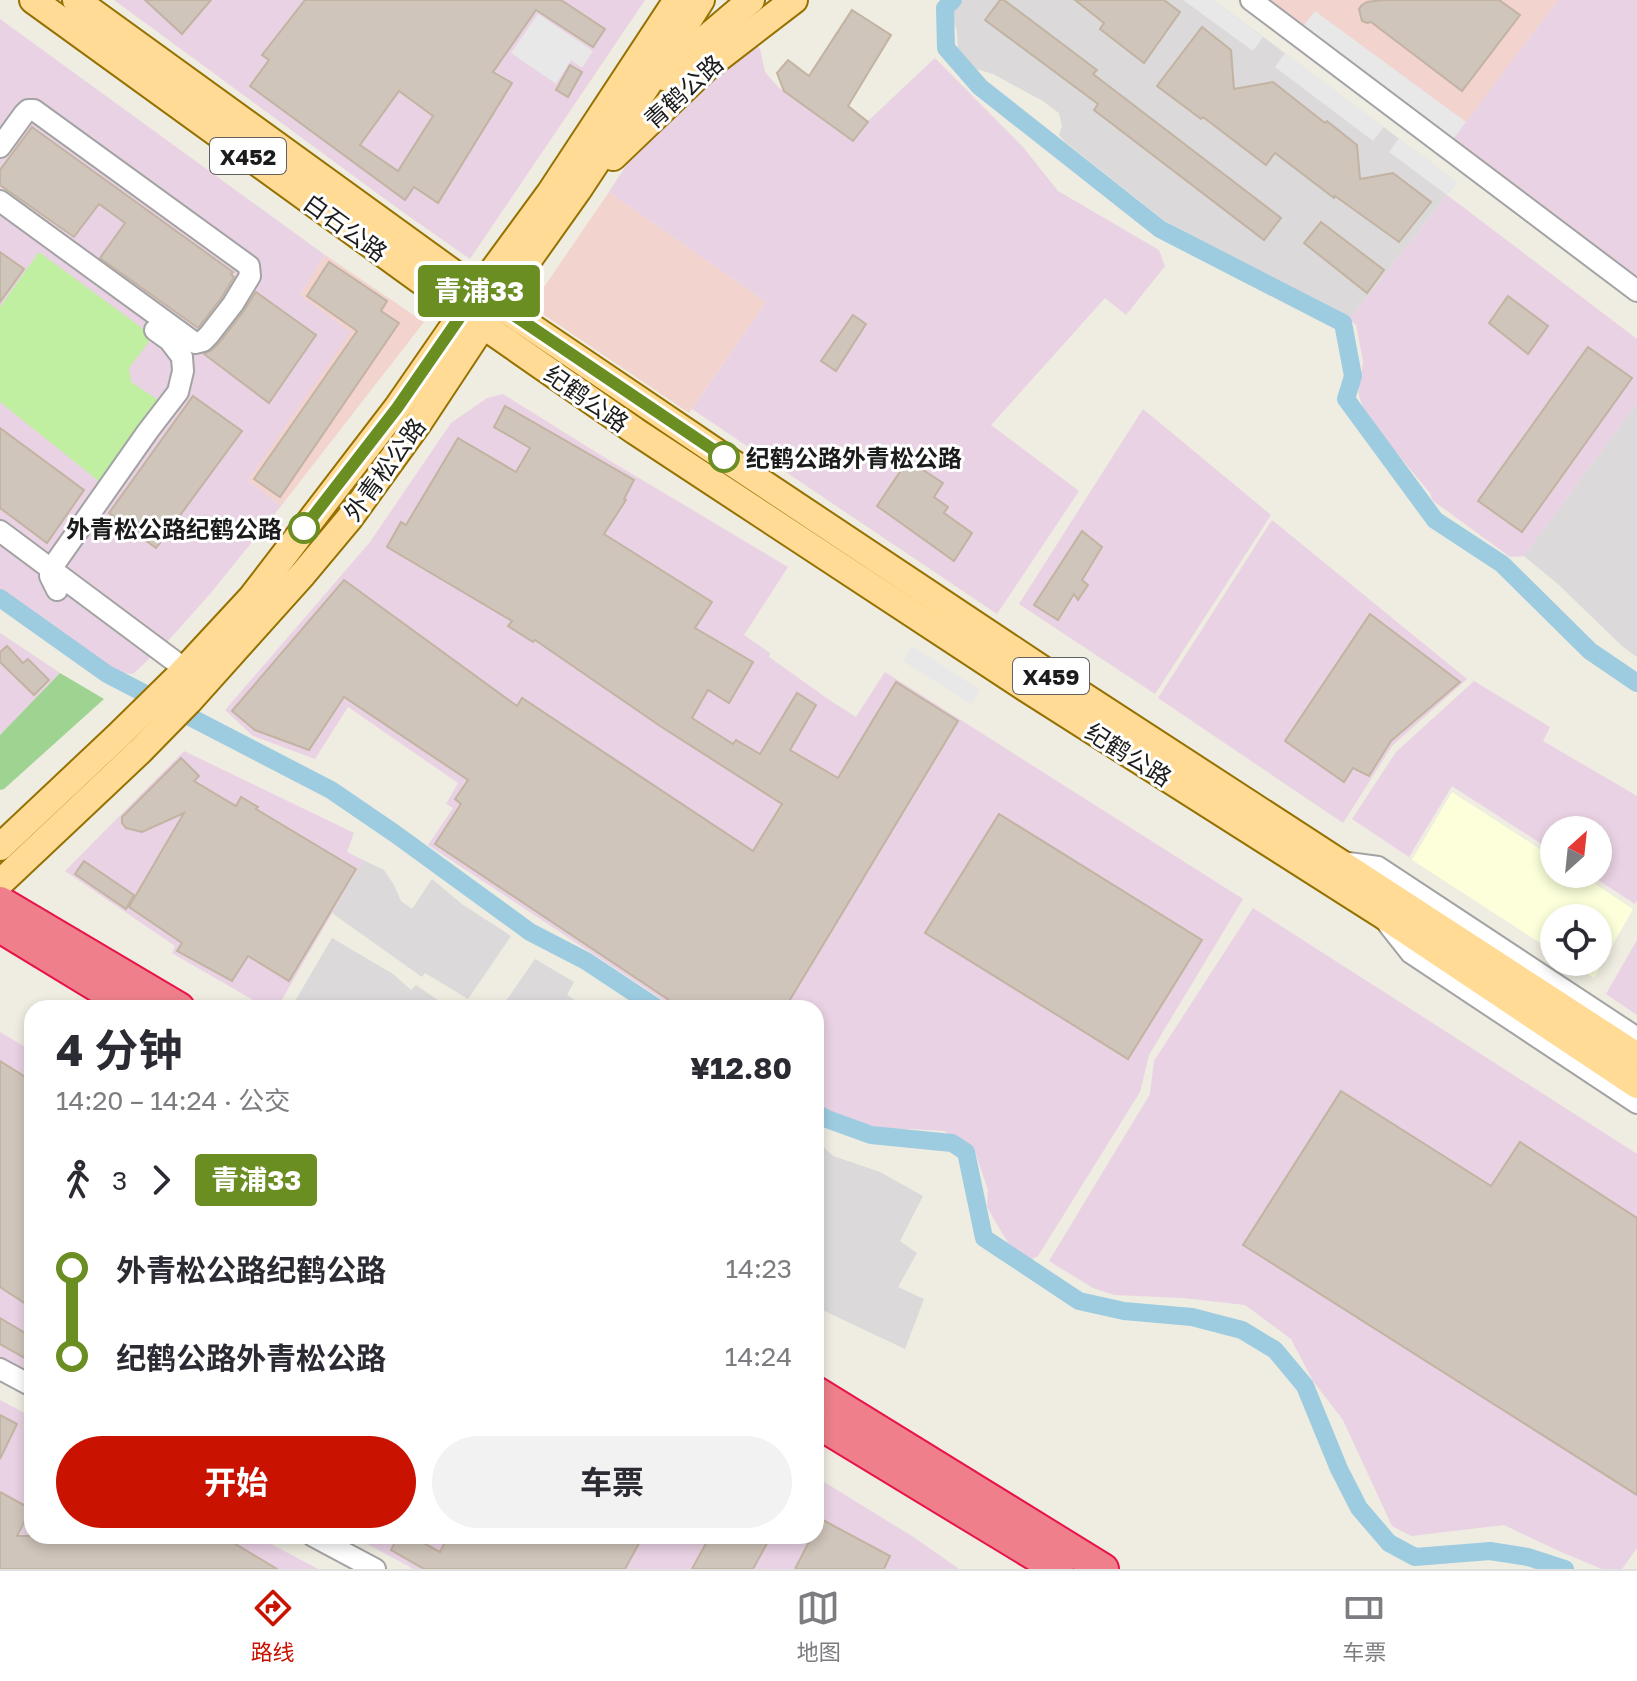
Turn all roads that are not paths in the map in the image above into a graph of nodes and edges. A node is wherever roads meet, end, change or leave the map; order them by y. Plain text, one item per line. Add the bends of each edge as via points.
1 (33, 0) edge
2 (76, 0) edge
3 (677, 0) edge
4 (701, 0) edge
5 (751, 0) edge
6 (794, 0) edge
7 (1251, 0) edge
8 (630, 111) junction
9 (0, 147) edge
10 (567, 188) junction
11 (0, 201) edge
12 (0, 207) edge
13 (0, 217) edge
14 (62, 261) junction
15 (1637, 291) edge
16 (481, 308) junction
17 (188, 339) junction
18 (0, 531) edge
19 (0, 548) edge
20 (51, 569) junction
21 (63, 586) junction
22 (179, 684) junction
23 (0, 847) edge
24 (0, 883) edge
25 (0, 902) edge
26 (0, 927) edge
27 (120, 1000) edge
28 (165, 1000) edge
29 (1611, 1047) edge
30 (1637, 1056) edge
31 (1637, 1085) edge
32 (1637, 1103) edge
33 (0, 1369) edge
34 (24, 1382) edge
35 (824, 1397) edge
36 (824, 1427) edge
37 (328, 1544) edge
38 (1102, 1568) edge
39 (375, 1569) edge
40 (1058, 1569) edge

1 - 16 main road, 白石公路 / X452
2 - 16 main road, 白石公路 / X452
3 - 10 main road, 外青松公路
4 - 8 main road, 外青松公路
5 - 8 main road, 青鹤公路
6 - 10 main road, 青鹤公路
7 - 15 street
8 - 10 main road, 外青松公路
9 - 17 street via 28,110 34,110 249,266 250,276 209,335 195,343
10 - 16 main road, 外青松公路
11 - 17 street
12 - 14 street via 50,245
13 - 14 street
14 - 20 street via 169,340 182,357 183,371 178,392
16 - 22 main road, 外青松公路 via 419,422 349,519 303,574
16 - 29 main road, 纪鹤公路 / X459 via 1338,861
16 - 29 main road, 纪鹤公路 / X459 via 635,431 1011,679 1381,914
17 - 21 street via 194,381 69,557
18 - 20 street
19 - 21 street
20 - 21 street
21 - 22 street
22 - 23 main road, 外青松公路
22 - 24 main road, 外青松公路 via 140,751
25 - 28 highway
26 - 27 highway
29 - 30 main road, 纪鹤公路 / X459
29 - 31 main road, 纪鹤公路 / X459
29 - 32 street
33 - 34 street
35 - 38 highway
36 - 40 highway
37 - 39 street

